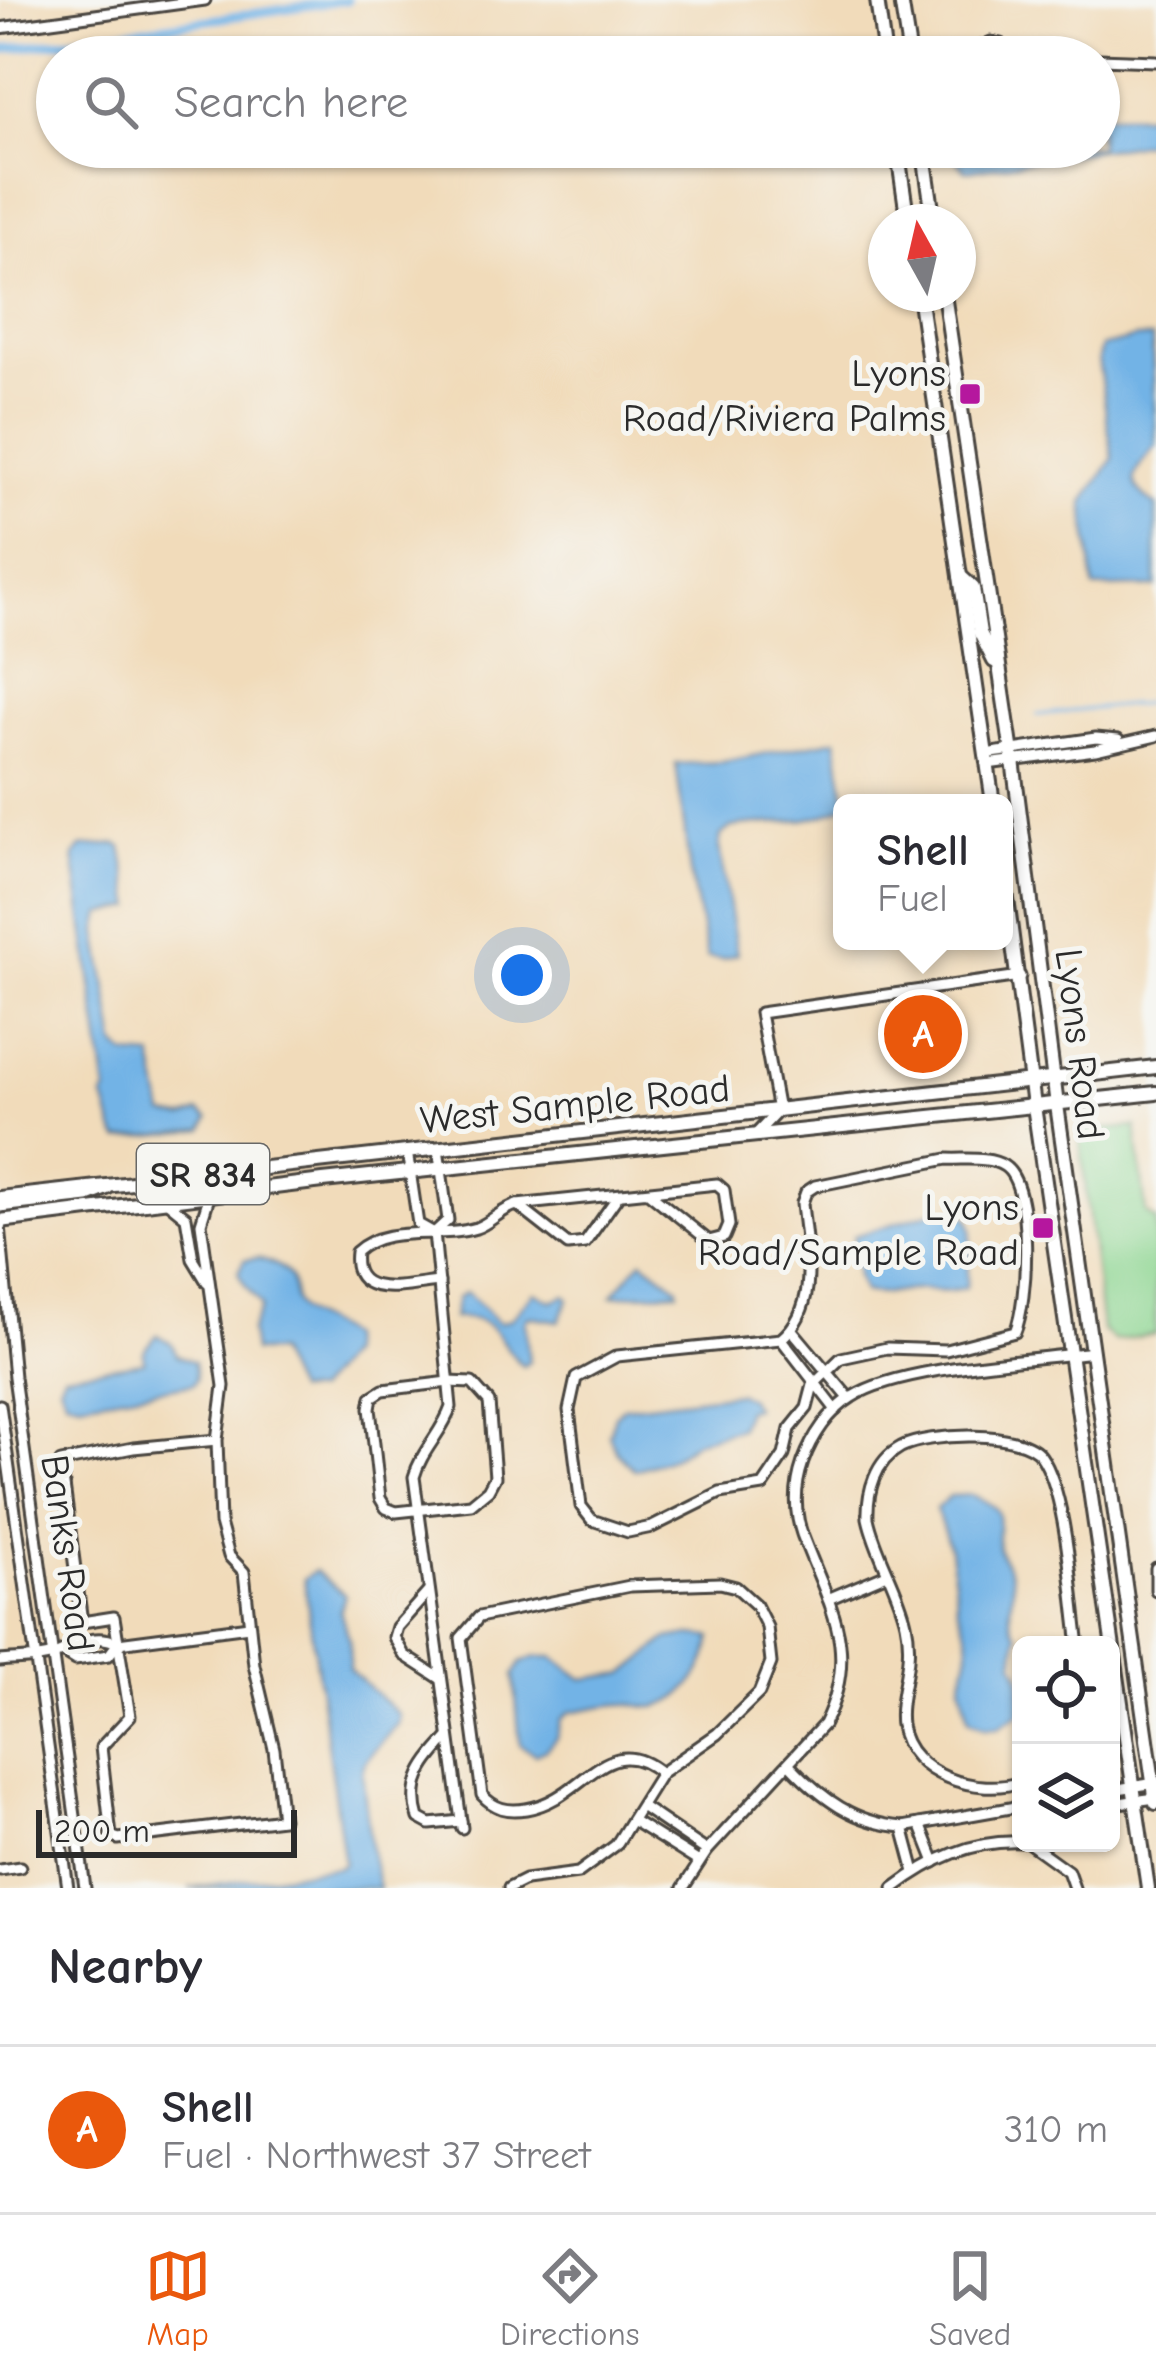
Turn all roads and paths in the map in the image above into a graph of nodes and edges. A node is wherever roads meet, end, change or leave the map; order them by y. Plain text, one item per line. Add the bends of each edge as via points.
1 (205, 0) edge
2 (877, 0) edge
3 (901, 0) edge
4 (0, 28) edge
5 (882, 36) edge
6 (907, 36) edge
7 (1120, 60) edge
8 (1156, 61) edge
9 (900, 168) edge
10 (927, 168) edge
11 (905, 204) edge
12 (932, 204) edge
13 (922, 312) edge
14 (947, 312) edge
15 (960, 576) junction
16 (1000, 673) junction
17 (1156, 736) edge
18 (1012, 755) junction
19 (986, 759) junction
20 (992, 794) edge
21 (1013, 932) edge
22 (1020, 976) junction
23 (1156, 1067) edge
24 (1031, 1079) junction
25 (1054, 1079) junction
26 (1156, 1093) edge
27 (1057, 1105) junction
28 (1034, 1106) junction
29 (778, 1111) junction
30 (753, 1138) junction
31 (438, 1148) junction
32 (407, 1151) junction
33 (442, 1169) junction
34 (410, 1172) junction
35 (648, 1192) junction
36 (210, 1194) junction
37 (619, 1195) junction
38 (164, 1200) junction
39 (0, 1203) edge
40 (518, 1205) junction
41 (0, 1223) edge
42 (434, 1233) junction
43 (439, 1282) junction
44 (209, 1285) junction
45 (792, 1330) junction
46 (781, 1339) junction
47 (1093, 1352) junction
48 (1072, 1355) junction
49 (826, 1370) junction
50 (448, 1382) junction
51 (816, 1382) junction
52 (849, 1398) junction
53 (0, 1405) edge
54 (836, 1410) junction
55 (217, 1440) junction
56 (418, 1511) junction
57 (1156, 1568) edge
58 (887, 1574) junction
59 (1156, 1590) edge
60 (429, 1591) junction
61 (828, 1599) junction
62 (249, 1626) junction
63 (1077, 1636) edge
64 (118, 1643) junction
65 (57, 1653) junction
66 (35, 1656) junction
67 (0, 1661) edge
68 (441, 1678) junction
69 (449, 1738) junction
70 (789, 1764) junction
71 (661, 1774) junction
72 (1012, 1785) edge
73 (1120, 1792) edge
74 (1155, 1793) edge
75 (1135, 1794) junction
76 (1120, 1800) edge
77 (641, 1806) junction
78 (1012, 1811) edge
79 (632, 1820) junction
80 (920, 1824) junction
81 (903, 1827) junction
82 (1012, 1843) edge
83 (707, 1851) junction
84 (1040, 1852) edge
85 (698, 1862) junction
86 (935, 1862) junction
87 (20, 1867) dead end
88 (0, 1870) edge
89 (915, 1872) junction
90 (578, 1873) junction
91 (68, 1888) edge
92 (86, 1888) edge
93 (509, 1888) edge
94 (580, 1888) edge
95 (682, 1888) edge
96 (894, 1888) edge
97 (1074, 1888) edge
98 (1148, 1888) edge

1 - 4 street
2 - 5 main road
3 - 6 main road
7 - 8 street
9 - 11 main road
10 - 12 main road
13 - 15 main road
14 - 16 main road, Lyons Road
15 - 16 main road via 973,588 980,633
15 - 19 main road
16 - 18 main road, Lyons Road
17 - 18 street
18 - 19 street
18 - 25 main road, Lyons Road
19 - 20 main road
21 - 22 main road, Lyons Road
22 - 24 main road, Lyons Road
22 - 29 street via 760,1012
23 - 25 main road, West Sample Road / SR 834
24 - 25 main road, West Sample Road / SR 834
24 - 28 main road, Lyons Road
24 - 29 main road, West Sample Road / SR 834
25 - 27 main road, Lyons Road
26 - 27 main road, West Sample Road / SR 834
27 - 28 main road, West Sample Road / SR 834
27 - 47 main road, Lyons Road
28 - 30 main road, West Sample Road / SR 834
28 - 48 main road, Lyons Road
29 - 30 street
29 - 31 main road, West Sample Road / SR 834
30 - 33 main road, West Sample Road / SR 834
31 - 32 main road, West Sample Road / SR 834
31 - 33 street
32 - 34 street
32 - 39 main road, West Sample Road / SR 834
33 - 34 main road, West Sample Road / SR 834
33 - 42 street via 448,1220
34 - 36 main road, West Sample Road / SR 834
34 - 42 street via 418,1224
35 - 35 street via 709,1241 724,1238 724,1190 717,1184
35 - 37 street
36 - 38 main road, West Sample Road / SR 834
36 - 44 street via 201,1223
37 - 40 street
37 - 40 street via 585,1243 568,1245
38 - 41 main road, West Sample Road / SR 834
38 - 44 street via 186,1217 193,1258
40 - 42 street via 475,1228
41 - 65 street, Banks Road via 14,1377
42 - 43 street
42 - 43 street via 376,1238 356,1252 354,1267 374,1288
43 - 50 street
44 - 55 street via 224,1386
45 - 46 street
45 - 49 street
45 - 49 street via 809,1282 806,1192 947,1159 1006,1167 1018,1187 1026,1254 1024,1312 1015,1332 946,1350 868,1350
46 - 51 street
46 - 51 street via 642,1351 576,1378 569,1410 581,1505 592,1520 628,1532 720,1493 763,1486
47 - 48 street
47 - 74 main road, Lyons Road
48 - 52 street via 888,1381
48 - 75 main road, Lyons Road
49 - 51 street
49 - 52 street
50 - 56 street via 445,1425 414,1477
50 - 56 street via 472,1383 489,1402 495,1477 471,1504
50 - 56 street via 372,1397 380,1498 396,1512
51 - 54 street
52 - 54 street
53 - 66 street, Banks Road
54 - 61 street via 810,1444 797,1491 802,1536
55 - 62 street via 220,1523 229,1556 244,1572
55 - 64 street via 61,1462 82,1622 114,1617
56 - 60 street
57 - 59 street
58 - 61 street
58 - 63 street via 867,1501 888,1457 945,1438 1031,1445 1058,1499
58 - 72 street via 910,1648 900,1724 909,1748 970,1786
60 - 68 street
60 - 68 street via 394,1637 404,1654
61 - 70 street via 840,1634 841,1681 824,1724
62 - 64 street
62 - 64 street via 282,1819 118,1840 111,1836 101,1747 130,1716
64 - 65 street via 71,1643
64 - 65 street via 92,1658
65 - 66 street
65 - 92 street, Banks Road
66 - 67 street
66 - 91 street, Banks Road
68 - 69 street
69 - 69 street via 416,1778 419,1818 430,1824 462,1824
70 - 81 street via 834,1806
70 - 83 street
71 - 71 street via 632,1756 605,1761 538,1807 515,1811 488,1802 461,1638 470,1624 630,1586 736,1587 766,1627 767,1678 729,1724
71 - 77 street
73 - 75 street
74 - 75 street
75 - 76 street
75 - 98 main road, Lyons Road
77 - 79 street
77 - 83 street
78 - 80 street
79 - 85 street
79 - 90 street via 616,1845
80 - 81 street
80 - 86 street
81 - 89 street
82 - 86 street via 976,1845
83 - 85 street
84 - 97 street via 1068,1870
85 - 95 street
86 - 89 street
87 - 88 street
89 - 96 street
90 - 93 street
90 - 94 street

